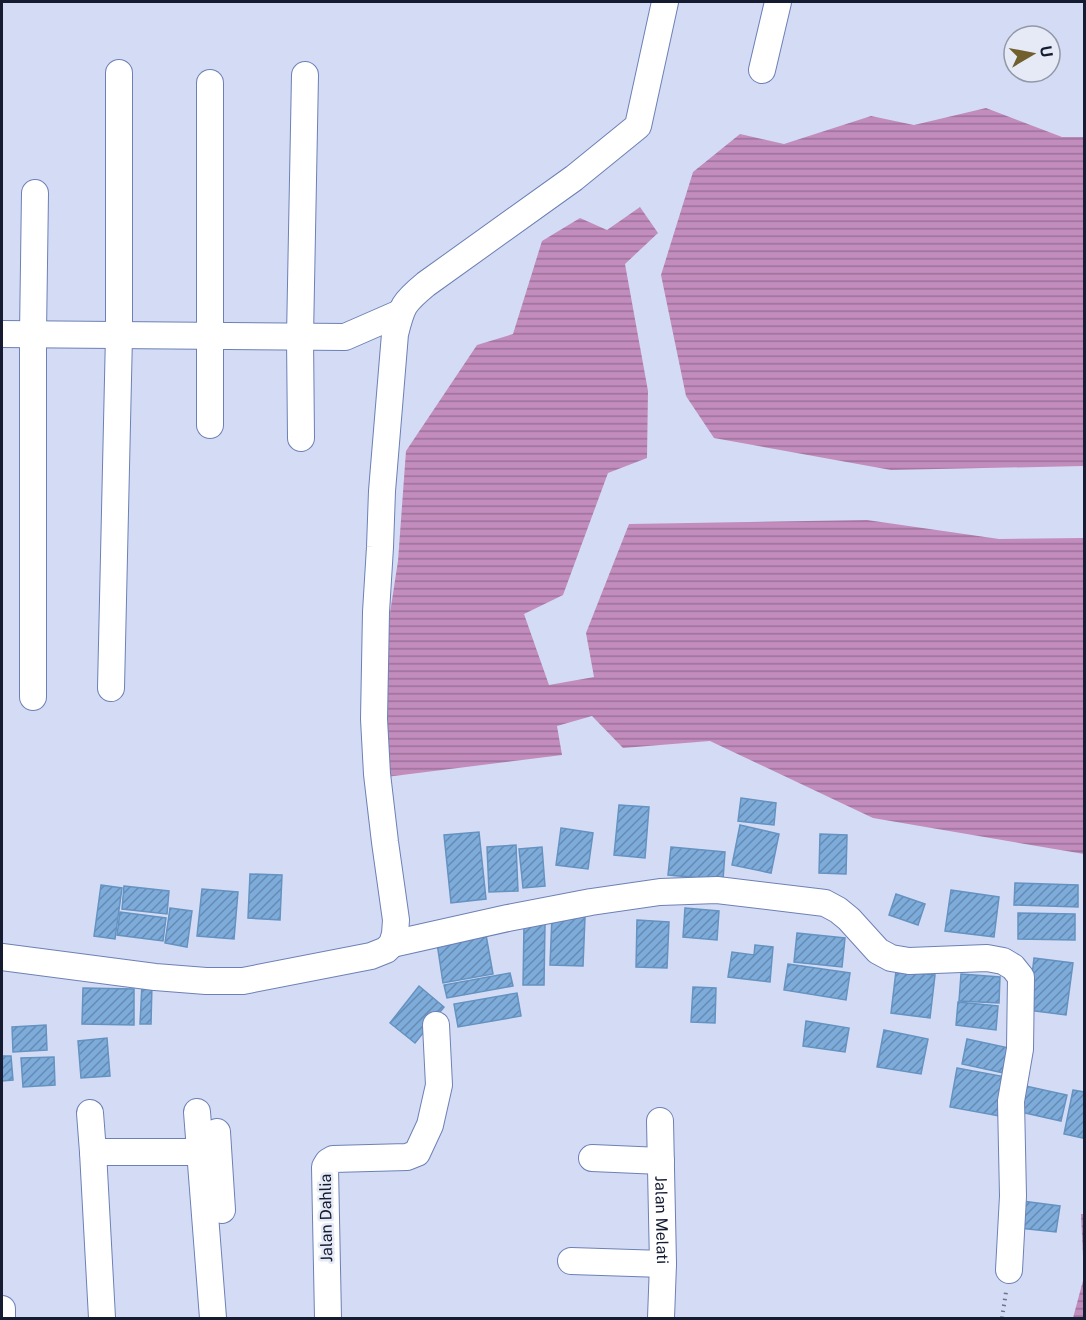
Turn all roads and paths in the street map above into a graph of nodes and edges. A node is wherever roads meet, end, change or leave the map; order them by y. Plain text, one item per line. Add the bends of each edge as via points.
1 (665, 2) edge
2 (778, 2) edge
3 (762, 70) dead end
4 (119, 73) dead end
5 (304, 75) dead end
6 (210, 83) dead end
7 (35, 193) dead end
8 (398, 323) junction
9 (2, 334) edge
10 (33, 334) junction
11 (119, 335) junction
12 (210, 336) junction
13 (300, 337) junction
14 (210, 425) dead end
15 (301, 438) dead end
16 (111, 688) dead end
17 (33, 697) dead end
18 (392, 944) junction
19 (2, 957) edge
20 (436, 1025) dead end
21 (197, 1112) dead end
22 (90, 1113) dead end
23 (660, 1121) dead end
24 (217, 1132) dead end
25 (93, 1152) junction
26 (200, 1152) junction
27 (592, 1158) dead end
28 (662, 1161) junction
29 (571, 1261) dead end
30 (663, 1264) junction
31 (1009, 1270) dead end
32 (2, 1309) edge
33 (2, 1318) edge
34 (102, 1318) edge
35 (213, 1318) edge
36 (229, 1318) edge
37 (328, 1318) edge
38 (661, 1318) edge

1 - 8 street via 638,126 574,178 407,299
2 - 3 street
4 - 11 street
5 - 13 street
6 - 12 street
7 - 10 street
8 - 13 street via 345,337
8 - 18 street via 381,491 374,719 377,774 396,920
9 - 10 street
10 - 11 street
10 - 17 street
11 - 12 street
11 - 16 street
12 - 13 street
12 - 14 street
13 - 15 street
18 - 19 street via 371,956 243,981 155,977
18 - 31 street via 591,902 660,892 717,890 825,903 849,919 878,951 891,958 1003,961 1021,977 1022,985 1020,1049 1011,1101 1013,1196
20 - 37 street, Jalan Dahlia via 439,1085 430,1125 417,1153 407,1157 333,1159 325,1167
21 - 26 street
22 - 25 street
23 - 28 street, Jalan Melati
24 - 36 street
25 - 26 street
25 - 34 street
26 - 35 street
27 - 28 street
28 - 30 street, Jalan Melati
29 - 30 street
30 - 38 street, Jalan Melati
32 - 33 street

